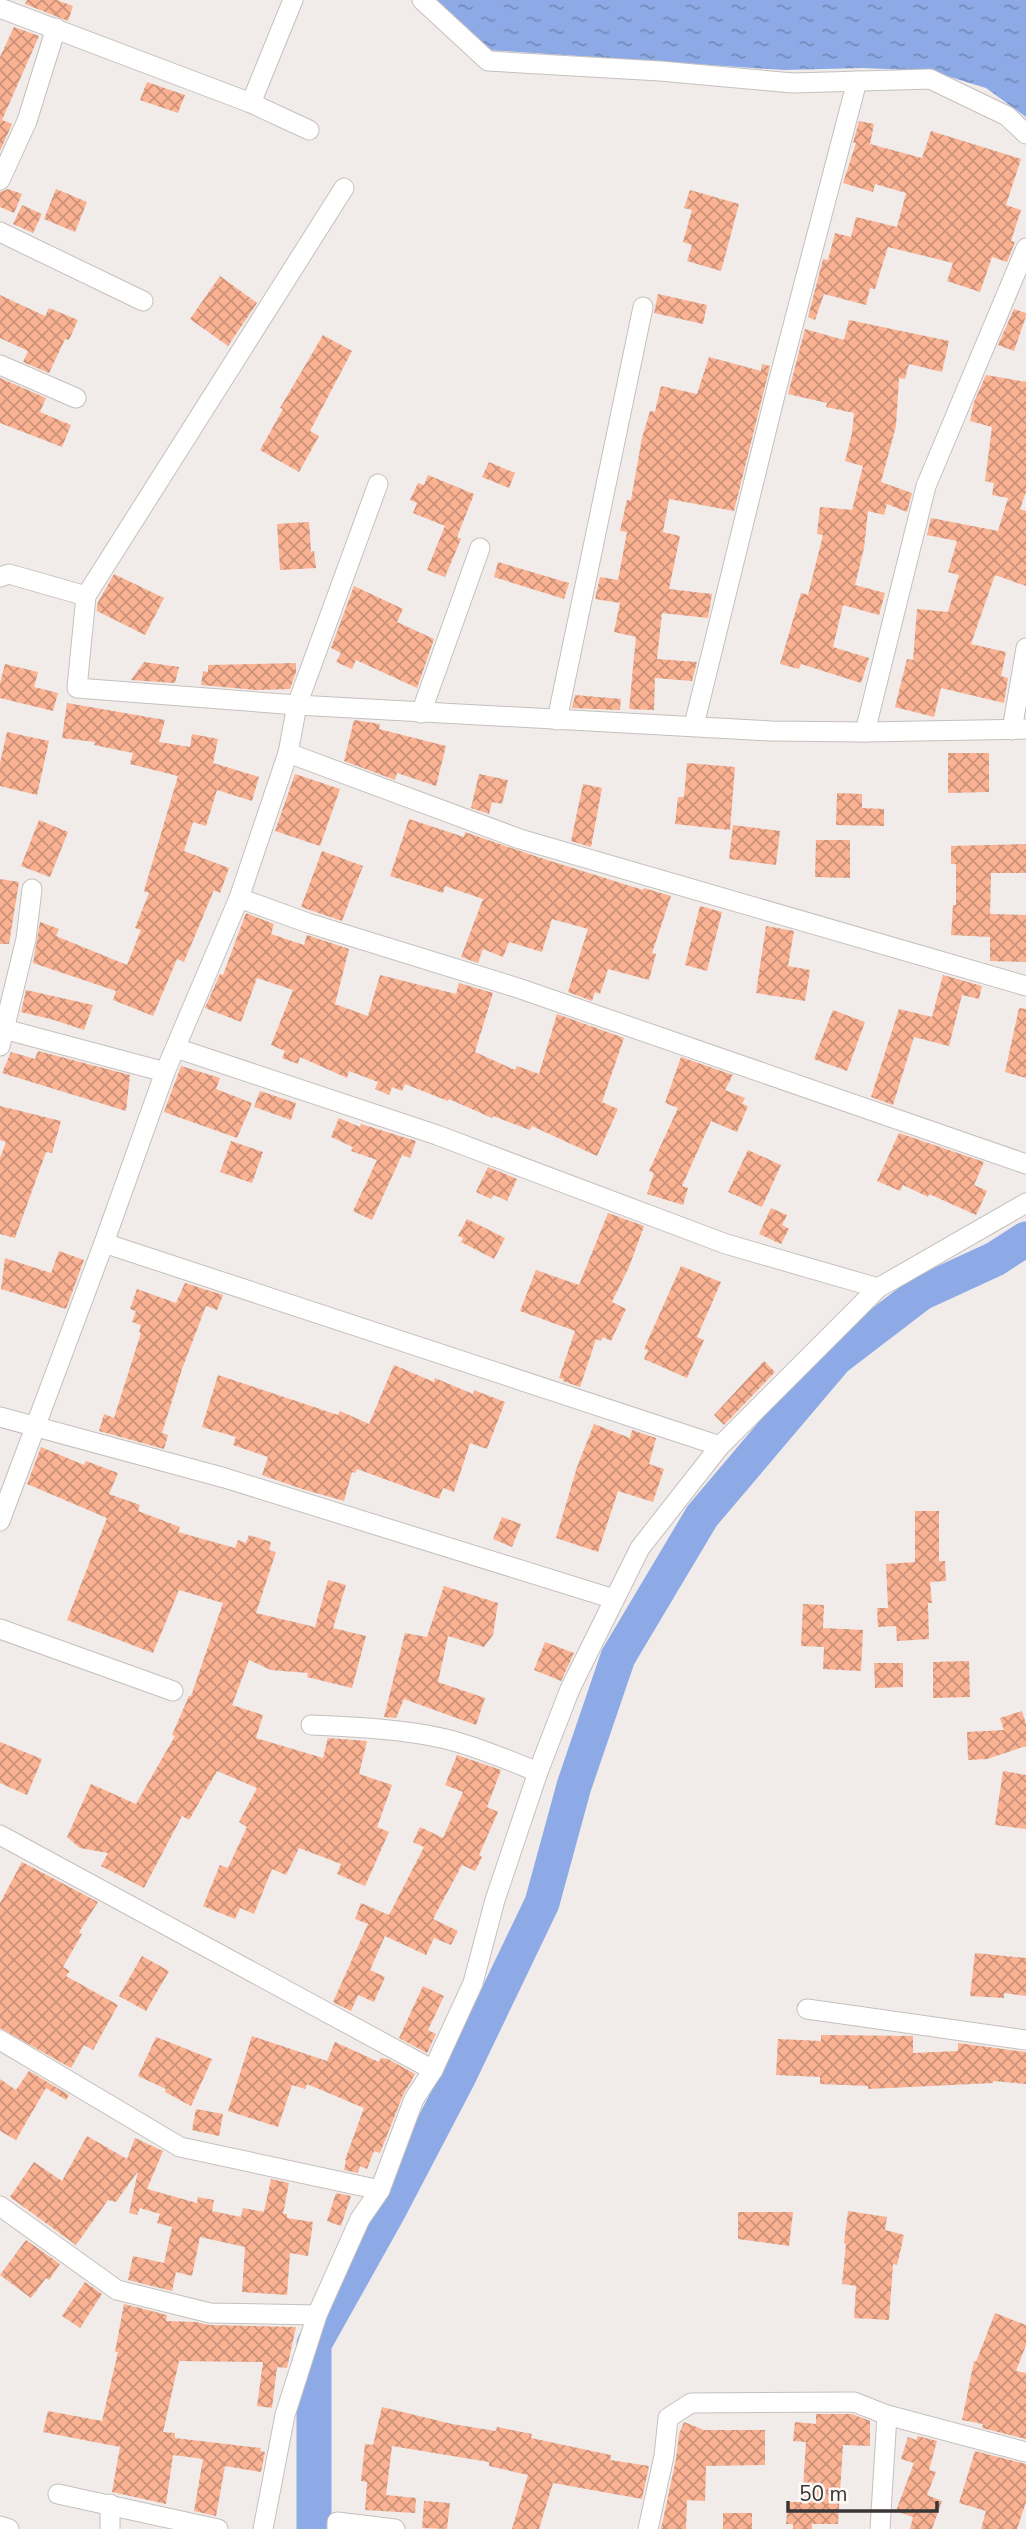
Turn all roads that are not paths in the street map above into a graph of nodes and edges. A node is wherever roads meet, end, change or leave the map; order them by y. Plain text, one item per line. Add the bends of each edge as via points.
1 (293, 0) edge
2 (422, 0) edge
3 (0, 8) edge
4 (56, 28) junction
5 (857, 81) junction
6 (251, 103) junction
7 (309, 130) dead end
8 (1026, 134) edge
9 (0, 180) edge
10 (344, 188) dead end
11 (0, 232) edge
12 (1026, 248) edge
13 (143, 301) dead end
14 (643, 307) dead end
15 (0, 365) edge
16 (76, 398) dead end
17 (378, 484) dead end
18 (480, 548) dead end
19 (0, 577) edge
20 (86, 596) junction
21 (1026, 648) edge
22 (297, 705) junction
23 (421, 713) junction
24 (558, 720) junction
25 (694, 725) junction
26 (1019, 730) edge
27 (865, 732) junction
28 (288, 753) junction
29 (32, 889) dead end
30 (239, 898) junction
31 (1026, 986) edge
32 (2, 1037) edge
33 (176, 1048) junction
34 (165, 1072) junction
35 (1026, 1164) edge
36 (1026, 1203) edge
37 (104, 1243) junction
38 (878, 1288) junction
39 (0, 1417) edge
40 (34, 1428) junction
41 (720, 1446) junction
42 (0, 1521) edge
43 (614, 1599) junction
44 (0, 1629) edge
45 (173, 1691) dead end
46 (311, 1725) dead end
47 (538, 1772) junction
48 (0, 1835) edge
49 (807, 2010) dead end
50 (0, 2040) edge
51 (1026, 2040) edge
52 (433, 2070) junction
53 (380, 2190) junction
54 (0, 2206) edge
55 (317, 2315) junction
56 (887, 2415) junction
57 (1026, 2452) edge
58 (58, 2494) dead end
59 (110, 2504) junction
60 (0, 2526) edge
61 (9, 2529) edge
62 (110, 2529) edge
63 (218, 2529) edge
64 (263, 2529) edge
65 (337, 2529) edge
66 (395, 2529) edge
67 (648, 2529) edge
68 (880, 2529) edge

1 - 6 street
2 - 5 street via 488,61 793,83
3 - 4 street
4 - 6 street
4 - 9 street via 27,121
5 - 8 street via 930,79 1007,116
5 - 25 street
6 - 7 street
10 - 20 street
11 - 13 street
12 - 27 street via 926,486
14 - 24 street
15 - 16 street
17 - 22 street
18 - 23 street
19 - 20 street via 9,574
20 - 22 street via 77,688
21 - 26 street
22 - 23 street
22 - 28 street
23 - 24 street
24 - 25 street
25 - 27 street
26 - 27 street
28 - 30 street
28 - 31 street via 520,839
29 - 32 street via 26,939
30 - 33 street
30 - 35 street via 518,988
32 - 34 street
33 - 34 street
33 - 38 street via 438,1135 726,1244
34 - 37 street
36 - 38 street
37 - 40 street
37 - 41 street
38 - 41 street
39 - 40 street
40 - 42 street
40 - 43 street via 225,1478
41 - 43 street via 640,1548
43 - 47 street via 570,1689
44 - 45 street
46 - 47 street via 444,1739
47 - 52 street via 473,1983
48 - 52 street
49 - 51 street
50 - 53 street via 180,2147
52 - 53 street via 414,2099
53 - 55 street via 360,2219
54 - 55 street via 117,2290 210,2313
55 - 64 street via 285,2415
56 - 57 street
56 - 67 street via 854,2402 691,2403 668,2418
56 - 68 street
58 - 59 street
59 - 62 street
59 - 63 street
60 - 61 street
65 - 66 street via 337,2522

